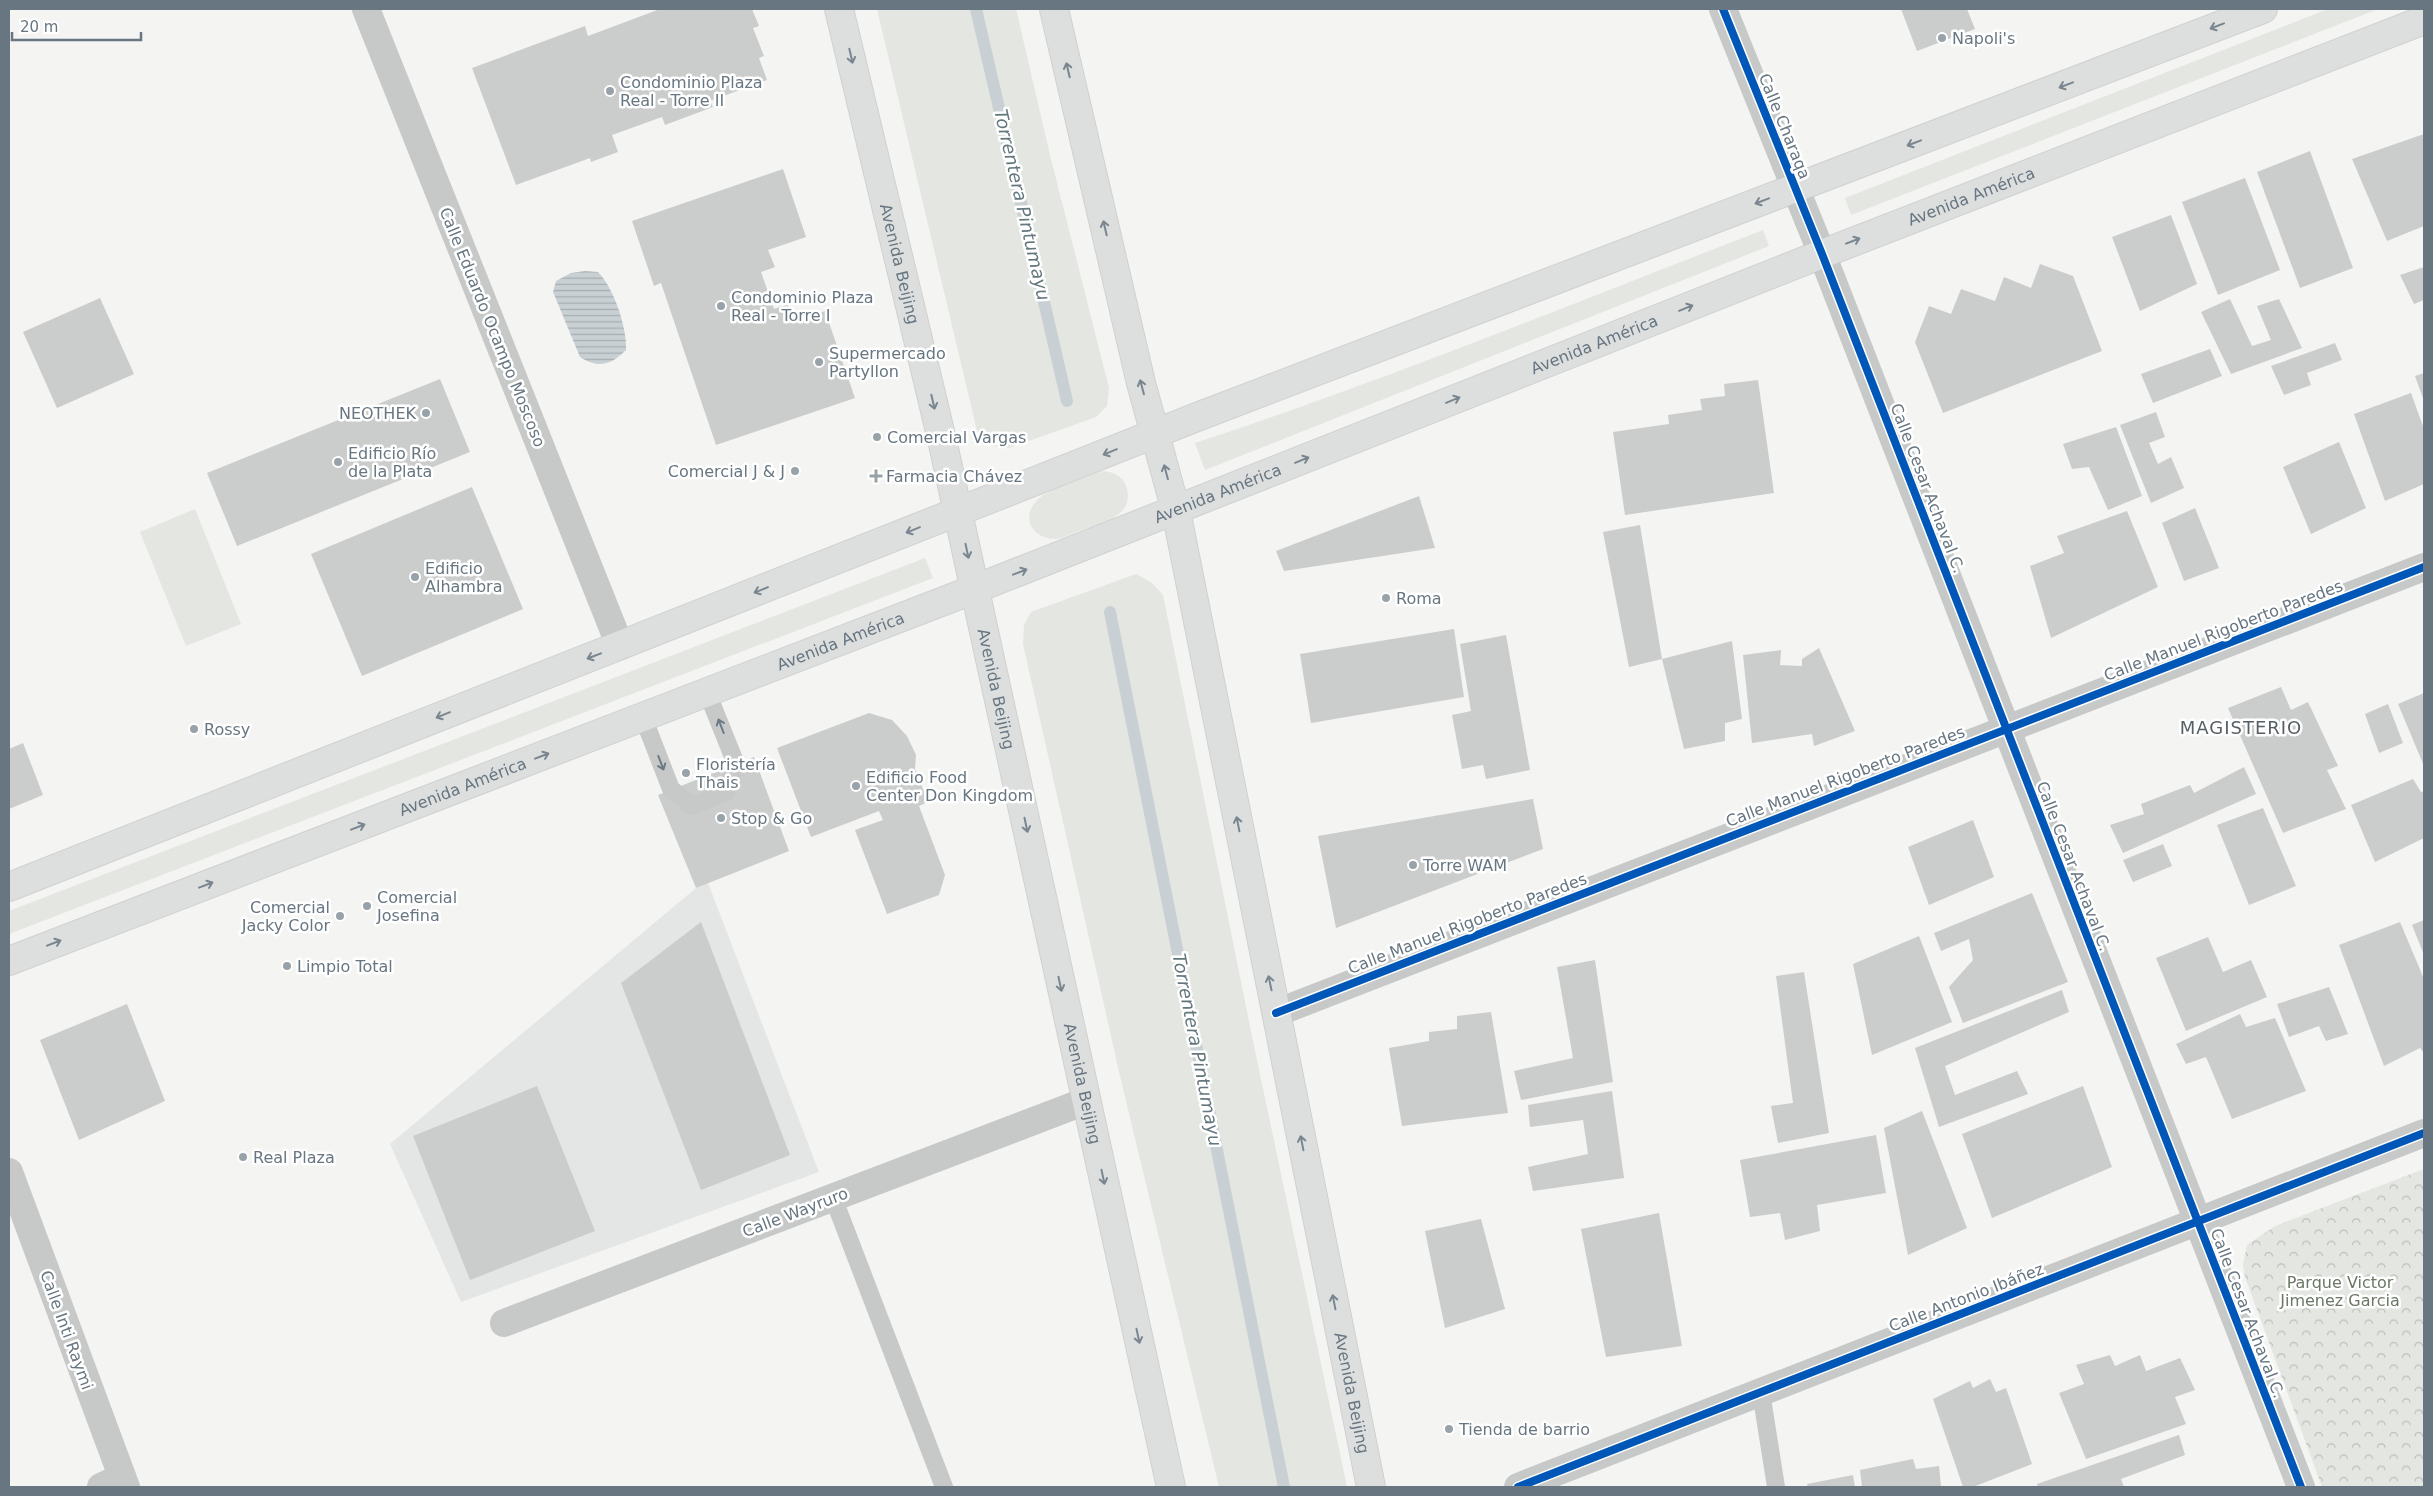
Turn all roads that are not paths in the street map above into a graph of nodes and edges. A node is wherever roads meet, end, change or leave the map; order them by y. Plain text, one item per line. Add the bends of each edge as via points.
1 (366, 9) edge
2 (839, 9) edge
3 (1054, 9) edge
4 (1723, 9) edge
5 (2263, 9) edge
6 (2424, 20) edge
7 (1796, 189) junction
8 (1822, 254) junction
9 (1155, 434) junction
10 (1176, 511) junction
11 (958, 512) junction
12 (2424, 567) edge
13 (975, 589) junction
14 (620, 646) junction
15 (708, 692) junction
16 (644, 717) junction
17 (2006, 728) junction
18 (9, 887) edge
19 (9, 961) edge
20 (1276, 1012) junction
21 (1086, 1101) junction
22 (2424, 1133) edge
23 (9, 1172) edge
24 (833, 1197) junction
25 (2197, 1220) junction
26 (504, 1323) dead end
27 (1761, 1392) junction
28 (116, 1484) edge
29 (944, 1487) edge
30 (1171, 1487) edge
31 (1370, 1487) edge
32 (1518, 1487) edge
33 (1776, 1487) edge
34 (2301, 1487) edge

1 - 14 street, Calle Eduardo Ocampo Moscoso
2 -> 11 main road, Avenida Beijing
9 -> 3 main road, Avenida Beijing
4 - 7 street, Calle Charaqa
5 -> 7 main road
8 -> 6 main road, Avenida América
7 - 8 street, Calle Charaqa
7 -> 9 main road
10 -> 8 main road, Avenida América
8 - 17 street, Calle Cesar Achaval C.
10 -> 9 main road, Avenida Beijing
9 -> 11 main road
13 -> 10 main road, Avenida América
20 -> 10 main road, Avenida Beijing
11 -> 13 main road, Avenida Beijing
11 -> 14 main road
12 - 17 street, Calle Manuel Rigoberto Paredes
13 - 15 main road, Avenida América
13 -> 21 main road, Avenida Beijing
14 -> 18 main road
15 - 16 main road, Avenida América
16 -> 15 lane via 671,790 692,806 726,792 736,764
19 -> 16 main road, Avenida América
17 - 20 street, Calle Manuel Rigoberto Paredes
17 - 25 street, Calle Cesar Achaval C.
31 -> 20 main road, Avenida Beijing
21 - 24 street, Calle Wayruro
21 -> 30 main road, Avenida Beijing
22 - 25 street, Calle Antonio Ibáñez
23 - 28 street, Calle Inti Raymi
24 - 26 street, Calle Wayruro
24 - 29 lane
25 - 27 street, Calle Antonio Ibáñez
25 - 34 street, Calle Cesar Achaval C.
27 - 32 street, Calle Antonio Ibáñez
27 - 33 lane

